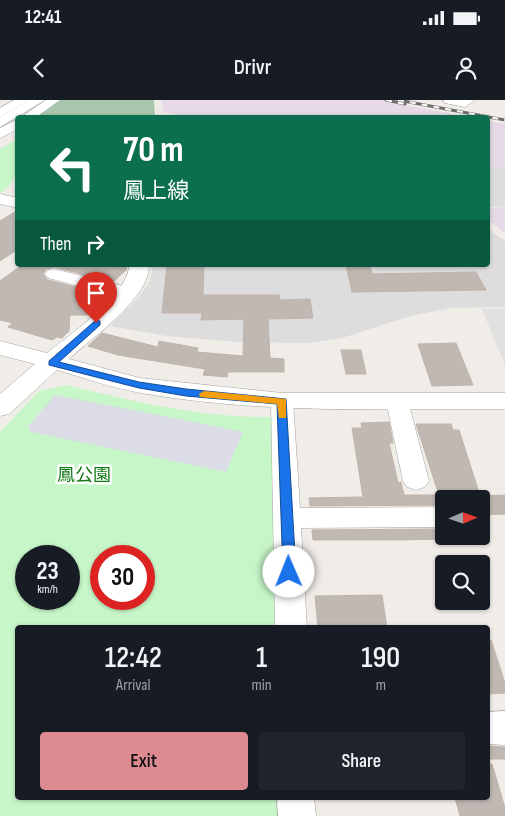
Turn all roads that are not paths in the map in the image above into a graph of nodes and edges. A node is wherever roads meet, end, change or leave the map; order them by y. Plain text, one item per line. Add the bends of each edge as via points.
1 (23, 100) edge
2 (38, 100) edge
3 (54, 100) edge
4 (449, 100) edge
5 (469, 100) edge
6 (0, 113) edge
7 (31, 115) edge
8 (0, 123) edge
9 (15, 125) edge
10 (0, 134) edge
11 (0, 199) edge
12 (15, 202) edge
13 (139, 267) edge
14 (56, 272) edge
15 (128, 293) junction
16 (0, 348) edge
17 (52, 363) junction
18 (282, 401) junction
19 (397, 401) junction
20 (504, 403) edge
21 (0, 408) edge
22 (416, 481) dead end
23 (288, 518) junction
24 (435, 518) edge
25 (291, 625) edge
26 (490, 728) edge
27 (505, 728) edge
28 (296, 800) edge
29 (297, 816) edge

1 - 6 street
2 - 8 street
3 - 7 street
4 - 5 street via 465,103
9 - 10 street
11 - 12 street
13 - 15 street via 139,274
14 - 15 street
15 - 17 street
16 - 17 street
17 - 18 street via 139,385
17 - 21 street
18 - 19 street
18 - 23 street
19 - 20 street
19 - 22 street
23 - 24 street
23 - 25 street
26 - 27 street
28 - 29 street

